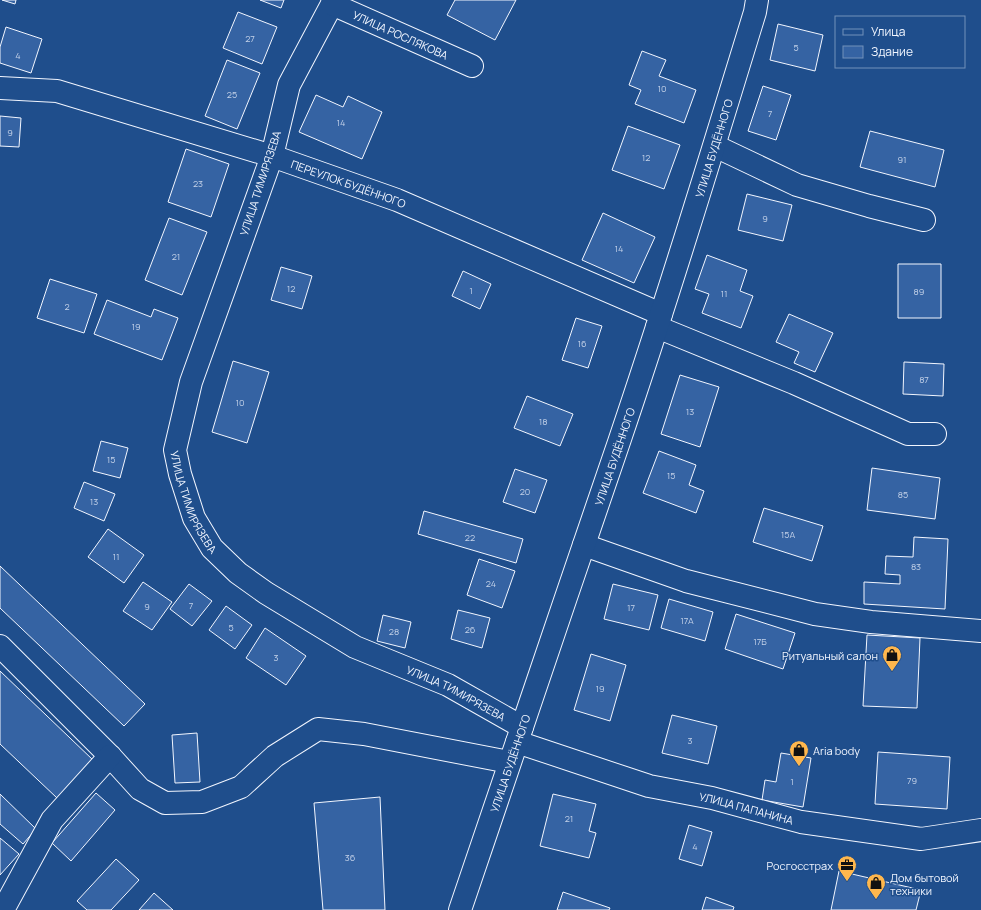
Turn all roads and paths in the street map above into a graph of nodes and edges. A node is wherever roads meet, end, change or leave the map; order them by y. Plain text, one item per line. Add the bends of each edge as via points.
1 (757, 0) edge
2 (332, 2) edge
3 (472, 66) dead end
4 (0, 88) edge
5 (714, 146) junction
6 (272, 156) junction
7 (924, 220) dead end
8 (659, 320) junction
9 (935, 434) dead end
10 (584, 545) junction
11 (981, 631) edge
12 (0, 646) edge
13 (519, 734) junction
14 (110, 756) junction
15 (510, 762) junction
16 (981, 830) edge
17 (2, 910) edge
18 (460, 910) edge

1 - 5 street, УЛИЦА БУДЁННОГО
2 - 3 street, УЛИЦА РОСЛЯКОВА
2 - 6 street, УЛИЦА ТИМИРЯЗЕВА via 289,85
4 - 6 street, ПЕРЕУЛОК БУДЁННОГО via 57,91
5 - 7 street via 797,185
5 - 8 street, УЛИЦА БУДЁННОГО
6 - 8 street, ПЕРЕУЛОК БУДЁННОГО via 398,200
6 - 13 street, УЛИЦА ТИМИРЯЗЕВА via 191,382 175,450 194,518 212,548 238,573 266,593 355,647 448,685
8 - 9 street, ПЕРЕУЛОК БУДЁННОГО via 908,434
8 - 10 street, УЛИЦА БУДЁННОГО
10 - 11 street via 686,581 815,614 871,622
10 - 13 street, УЛИЦА БУДЁННОГО
12 - 14 street
13 - 15 street, УЛИЦА БУДЁННОГО
13 - 16 street, УЛИЦА ПАПАНИНА via 650,786 712,798 801,822 921,839
14 - 15 street via 140,789 165,803 202,802 240,787 275,756 318,729 364,734
14 - 17 street via 52,820
15 - 18 street, УЛИЦА БУДЁННОГО

